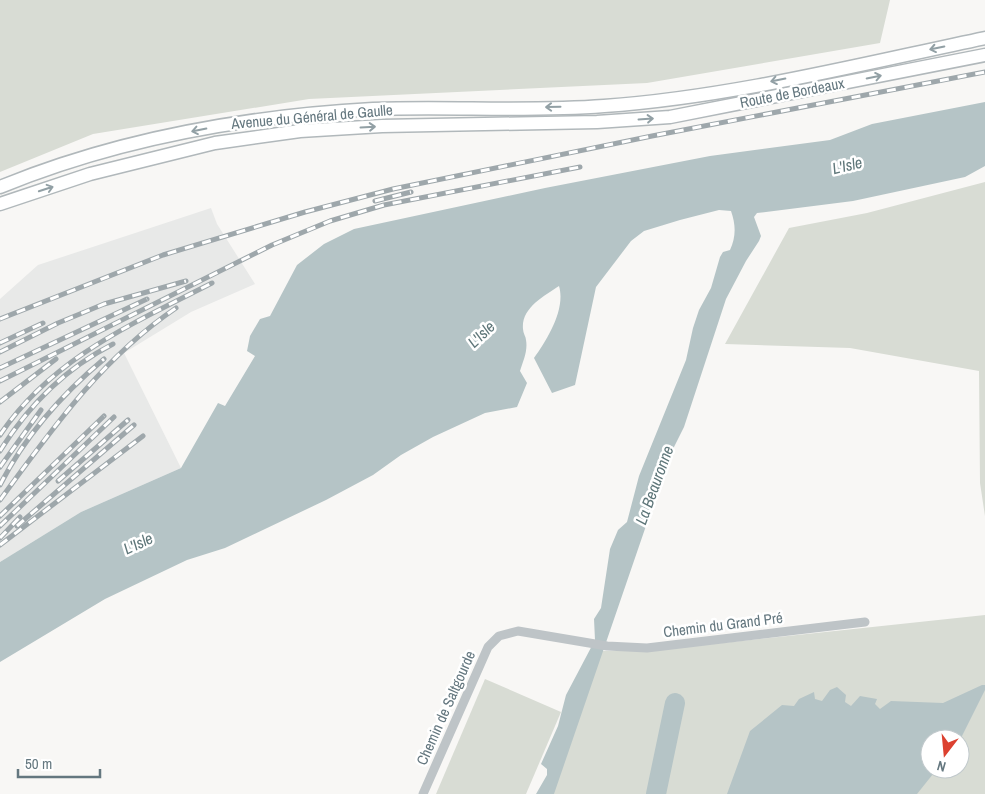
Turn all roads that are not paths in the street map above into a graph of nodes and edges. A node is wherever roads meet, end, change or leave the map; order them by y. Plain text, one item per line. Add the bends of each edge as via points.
1 (985, 38) edge
2 (985, 55) edge
3 (602, 106) joint
4 (597, 122) joint
5 (0, 187) edge
6 (0, 204) edge
7 (865, 622) dead end
8 (586, 642) joint
9 (423, 794) edge

1 -> 3 main road, Route de Bordeaux via 672,100
4 -> 2 main road, Route de Bordeaux via 670,117
3 -> 5 main road, Avenue du Général de Gaulle via 373,109 289,116 132,144
6 -> 4 main road, Avenue du Général de Gaulle via 90,174 169,153 300,131 382,126
7 - 8 street, Chemin du Grand Pré via 647,648
8 - 9 street, Chemin de Saltgourde via 518,631 499,636 488,647

